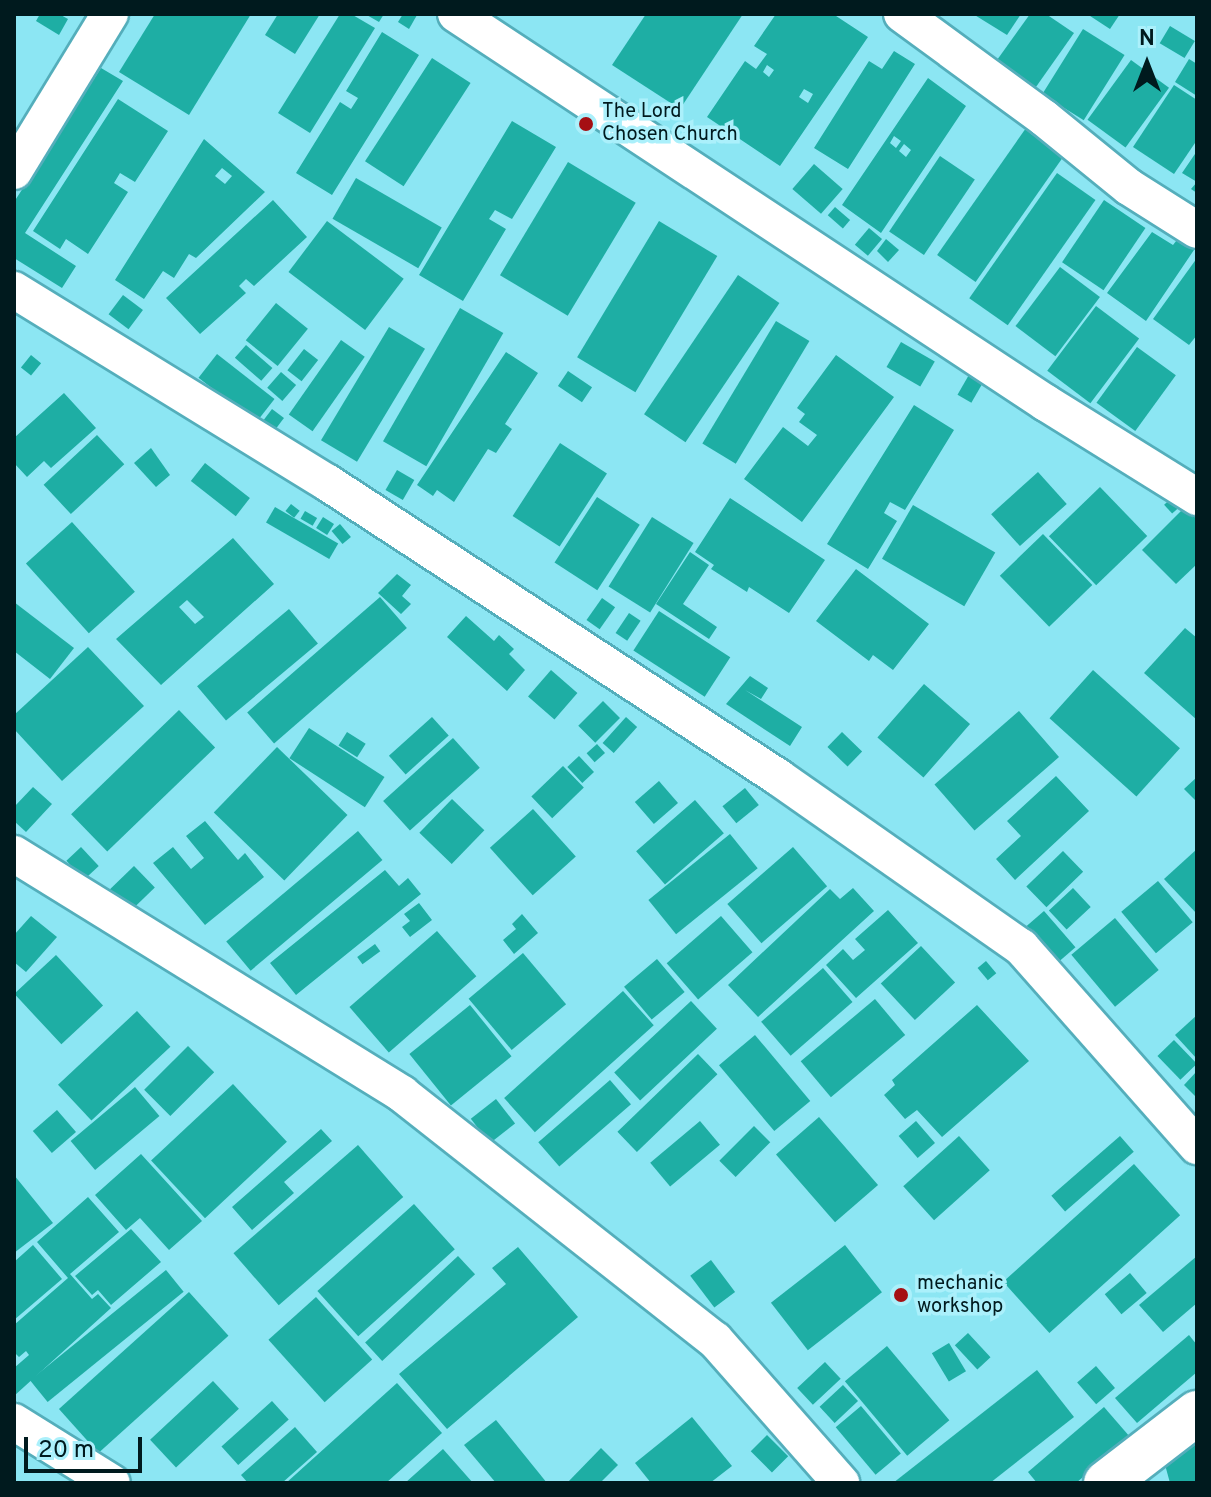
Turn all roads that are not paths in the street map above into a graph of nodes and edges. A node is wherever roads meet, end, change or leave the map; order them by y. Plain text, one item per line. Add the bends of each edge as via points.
1 (110, 14) edge
2 (456, 14) edge
3 (902, 14) edge
4 (14, 171) edge
5 (1197, 230) edge
6 (14, 290) edge
7 (1197, 497) edge
8 (14, 854) edge
9 (1197, 1146) edge
10 (1197, 1413) edge
11 (14, 1422) edge
12 (112, 1483) edge
13 (841, 1483) edge
14 (1106, 1483) edge

1 - 4 street
2 - 7 street via 1033,395
3 - 5 street via 1129,187
6 - 9 street via 408,535 778,777 1021,947
8 - 13 street via 402,1094 715,1340
10 - 14 street
11 - 12 street

